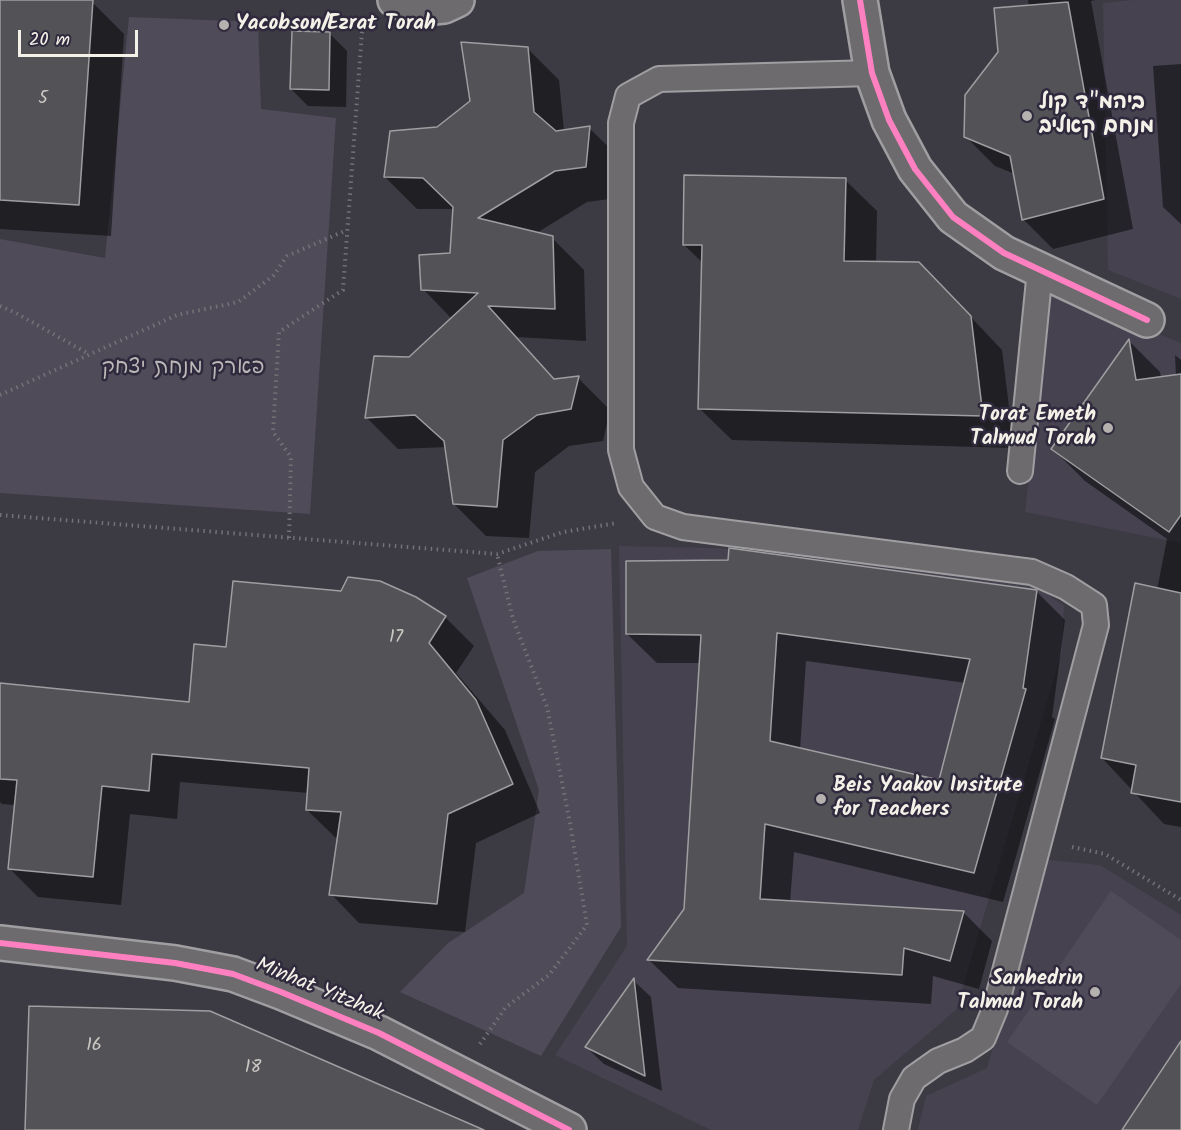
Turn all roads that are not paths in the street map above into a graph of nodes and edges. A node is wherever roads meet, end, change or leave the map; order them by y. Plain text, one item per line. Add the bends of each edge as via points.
1 (395, 0) edge
2 (457, 0) edge
3 (860, 0) edge
4 (872, 73) junction
5 (1040, 270) junction
6 (1147, 320) dead end
7 (1020, 471) dead end
8 (0, 943) edge
9 (569, 1130) edge
10 (896, 1130) edge

1 - 2 street via 423,8
3 - 4 street
4 - 5 street via 889,120 915,169 953,217 1004,253
4 - 10 lane via 658,80 628,96 621,123 621,450 631,488 655,517 683,527 1032,573 1066,587 1094,605 1096,625 995,1010 983,1038 914,1078 902,1099
5 - 6 street
5 - 7 lane
8 - 9 street, Minhat Yitzhak via 175,963 233,974 379,1033

